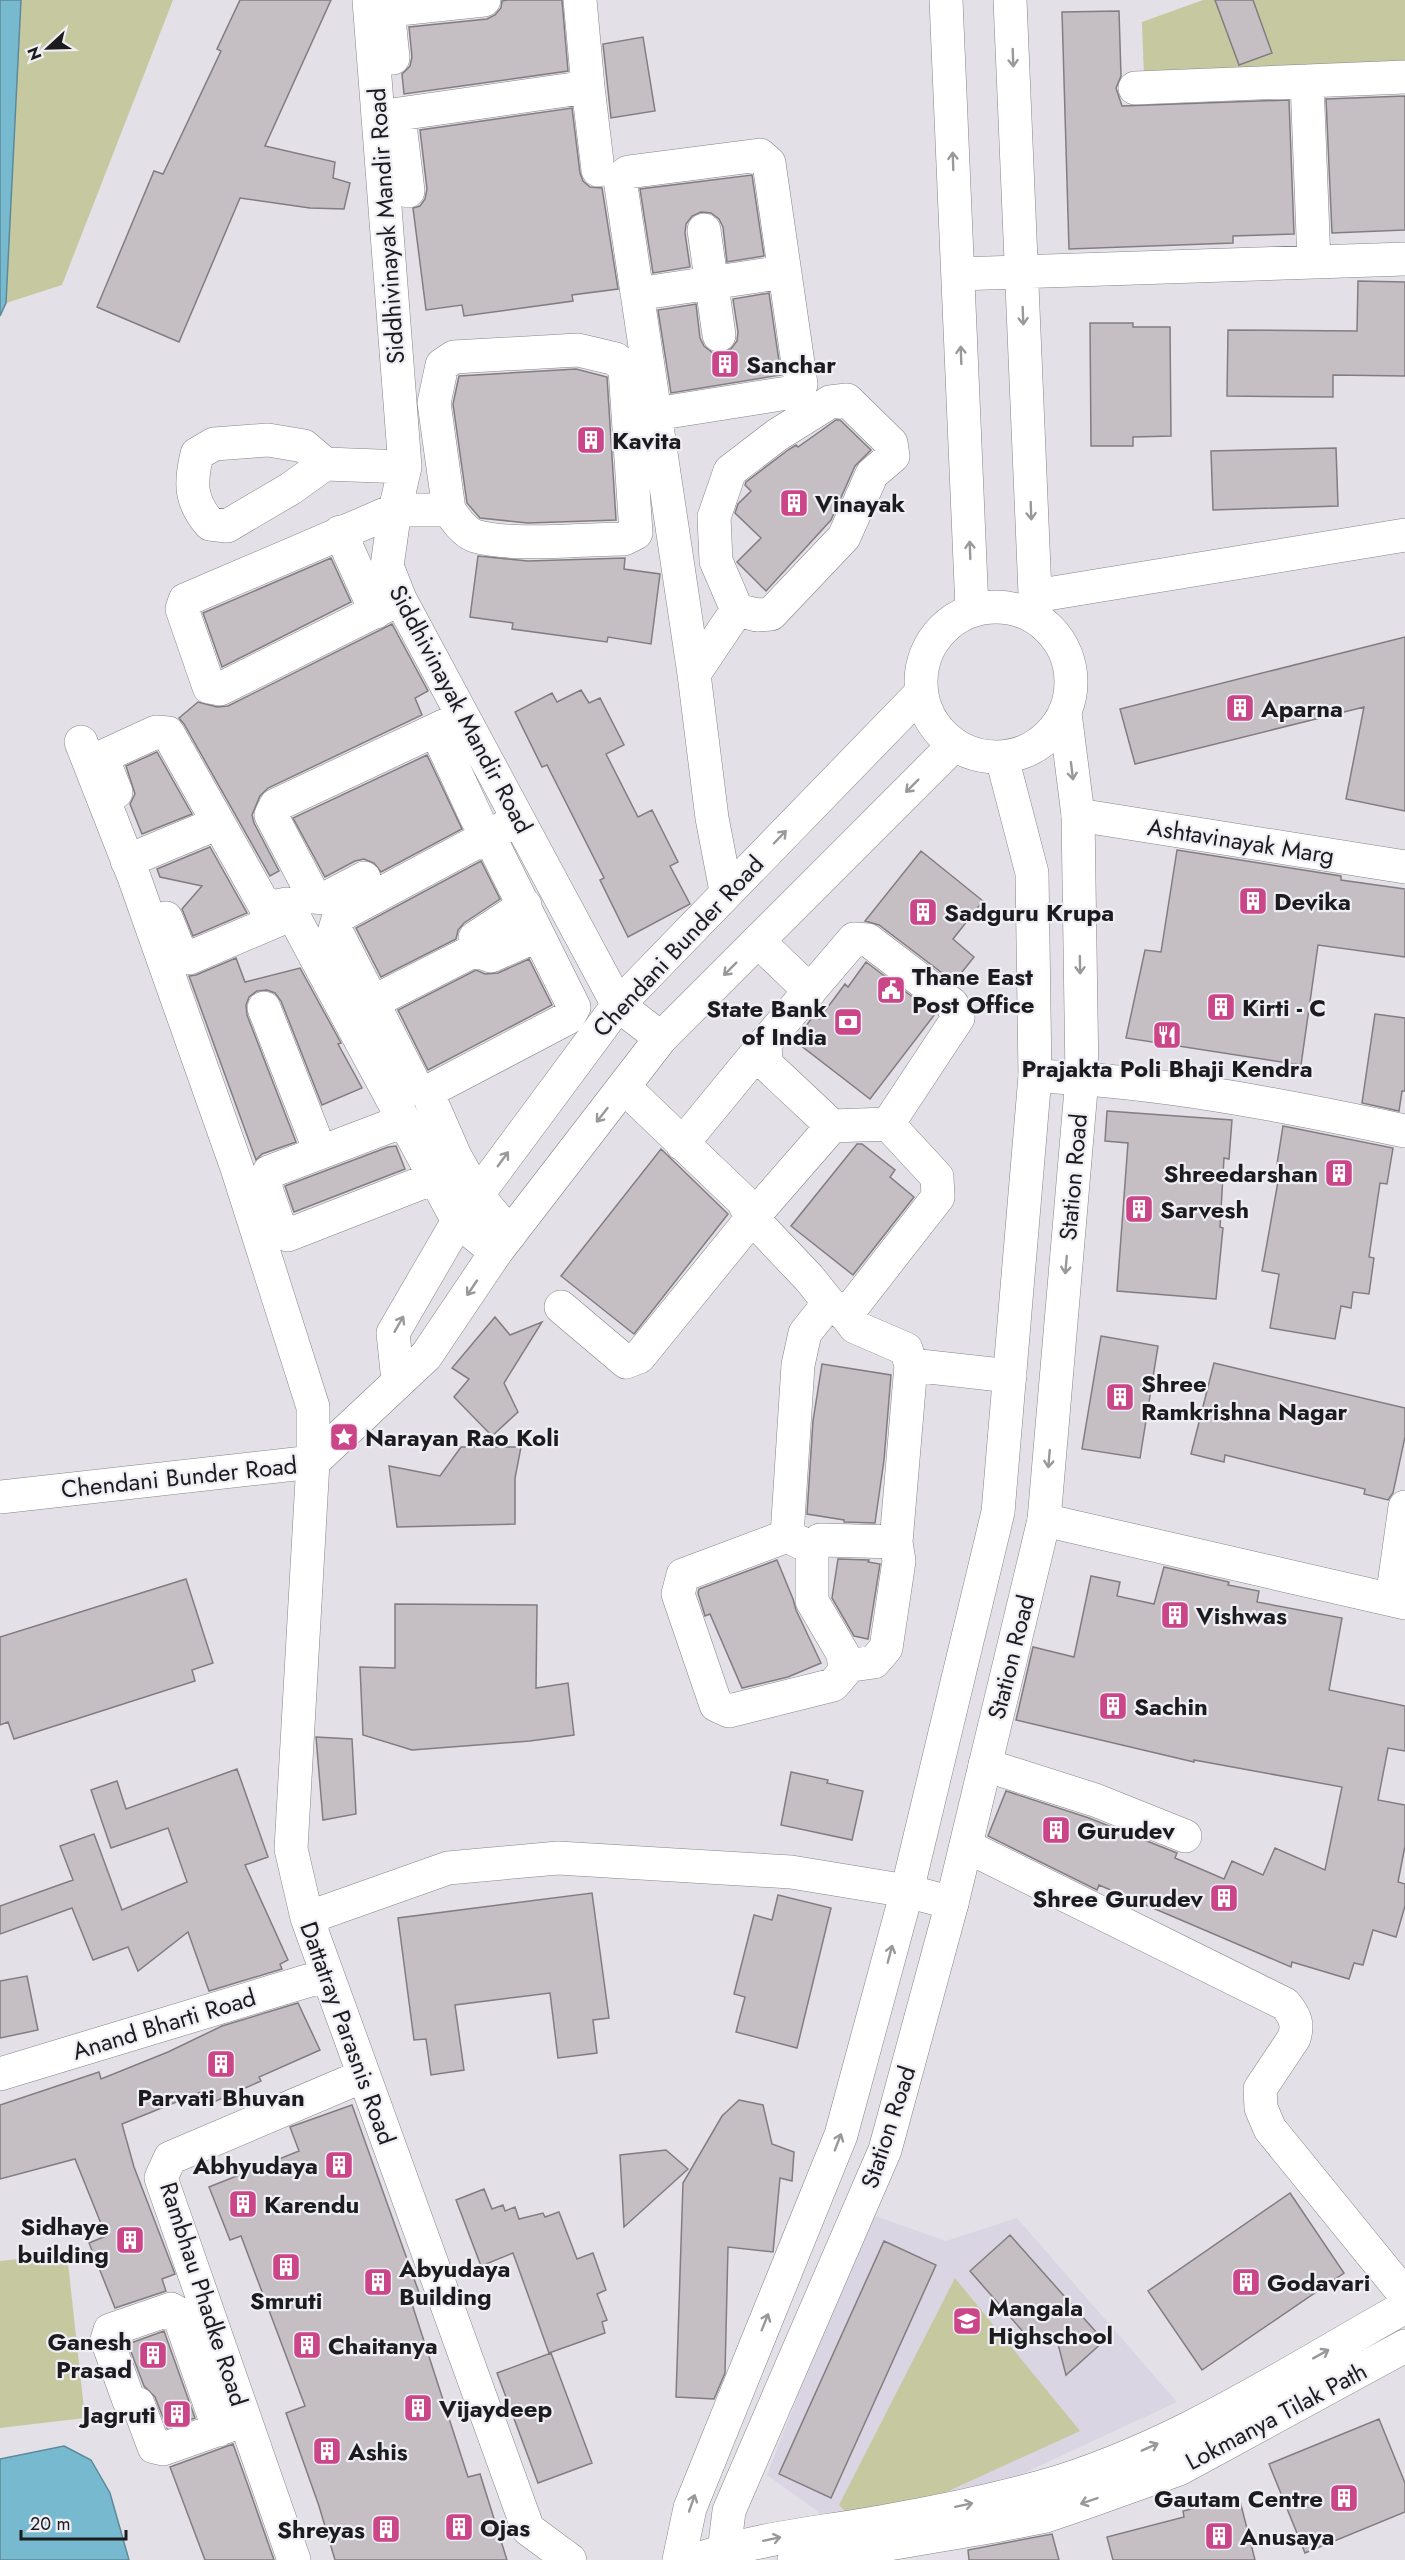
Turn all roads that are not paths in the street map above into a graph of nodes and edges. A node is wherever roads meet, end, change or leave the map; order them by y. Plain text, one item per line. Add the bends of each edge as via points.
1 (369, 0) edge
2 (484, 0) edge
3 (580, 0) edge
4 (946, 0) edge
5 (1010, 0) edge
6 (1405, 77) edge
7 (1307, 81) junction
8 (588, 87) junction
9 (1135, 88) dead end
10 (389, 115) junction
11 (598, 170) dead end
12 (408, 191) dead end
13 (704, 230) dead end
14 (1405, 259) edge
15 (1314, 262) junction
16 (1022, 271) junction
17 (784, 272) junction
18 (958, 274) junction
19 (711, 282) junction
20 (637, 294) junction
21 (719, 335) dead end
22 (655, 414) junction
23 (325, 464) dead end
24 (405, 467) junction
25 (395, 510) junction
26 (449, 510) junction
27 (340, 532) junction
28 (1405, 535) edge
29 (388, 605) junction
30 (1035, 606) junction
31 (737, 609) junction
32 (972, 609) junction
33 (694, 674) junction
34 (920, 694) junction
35 (1065, 712) junction
36 (449, 724) junction
37 (81, 742) dead end
38 (954, 745) junction
39 (1002, 758) junction
40 (115, 810) junction
41 (514, 811) junction
42 (1078, 815) junction
43 (219, 823) junction
44 (483, 828) junction
45 (134, 858) junction
46 (1405, 867) edge
47 (1078, 868) junction
48 (1032, 873) junction
49 (726, 891) junction
50 (525, 906) junction
51 (292, 914) junction
52 (538, 935) junction
53 (758, 941) junction
54 (475, 950) junction
55 (810, 991) junction
56 (187, 997) dead end
57 (373, 1002) junction
58 (618, 1005) junction
59 (264, 1008) dead end
60 (661, 1038) junction
61 (765, 1043) junction
62 (1035, 1076) junction
63 (1082, 1078) junction
64 (624, 1087) junction
65 (427, 1092) junction
66 (403, 1122) junction
67 (888, 1124) junction
68 (832, 1126) junction
69 (1405, 1131) edge
70 (682, 1144) junction
71 (320, 1151) junction
72 (237, 1168) junction
73 (434, 1178) junction
74 (467, 1208) junction
75 (752, 1218) junction
76 (503, 1243) junction
77 (561, 1307) dead end
78 (837, 1309) junction
79 (911, 1365) junction
80 (1010, 1376) junction
81 (398, 1381) junction
82 (313, 1462) junction
83 (0, 1497) edge
84 (1405, 1508) edge
85 (1044, 1520) junction
86 (799, 1542) junction
87 (896, 1542) junction
88 (1398, 1601) edge
89 (845, 1666) junction
90 (985, 1765) junction
91 (1185, 1836) dead end
92 (966, 1846) junction
93 (907, 1891) junction
94 (952, 1903) junction
95 (307, 1918) junction
96 (327, 1975) junction
97 (0, 2074) edge
98 (363, 2076) junction
99 (1405, 2295) edge
100 (1405, 2307) edge
101 (1405, 2346) edge
102 (209, 2358) junction
103 (1281, 2376) junction
104 (1297, 2405) junction
105 (232, 2425) junction
106 (1043, 2502) junction
107 (890, 2542) edge
108 (714, 2556) edge
109 (294, 2560) edge
110 (570, 2560) edge
111 (678, 2560) edge
112 (794, 2560) edge

1 - 10 street, Siddhivinayak Mandir Road
2 - 10 street via 399,9 389,19
3 - 8 street
18 -> 4 street
5 -> 16 street
6 - 7 street
7 - 9 street
7 - 15 street
8 - 10 street
8 - 11 street
10 - 12 street
10 - 24 street, Siddhivinayak Mandir Road
13 - 19 street
14 - 15 street
15 - 16 street
16 - 18 street
16 -> 30 street
17 - 19 street
17 - 20 street via 769,163 760,155 628,172 620,179
17 - 22 street via 801,384 794,392
32 -> 18 street
19 - 20 street
19 - 21 street
20 - 22 street
22 - 33 street
23 - 24 street
24 - 25 street, Siddhivinayak Mandir Road
25 - 26 street
25 - 27 street
25 - 29 street, Siddhivinayak Mandir Road via 387,566
26 - 26 street via 473,535 504,541 624,539 636,533 626,369 616,359 578,350 454,357 442,365 434,403
27 - 29 street
27 - 29 street via 185,600 182,609 209,687 220,689
28 - 30 street
29 - 36 street, Siddhivinayak Mandir Road
30 - 32 street
30 - 35 street via 1068,659 1071,686
31 - 31 street via 716,561 714,517 730,471 830,402 847,399 891,443 893,456 872,474 844,537 771,614 757,615
31 - 33 street
32 - 34 street via 942,627 923,658
33 - 49 street via 712,818
34 - 38 street via 932,723
49 -> 34 street, Chendani Bunder Road
35 - 39 street via 1050,735 1028,751
35 -> 42 street, Station Road
36 - 41 street, Siddhivinayak Mandir Road
36 - 44 street
36 - 44 street via 276,805 271,815 314,897 326,898
37 - 40 street
38 - 39 street via 977,755
38 -> 53 street, Chendani Bunder Road
39 - 48 street, Station Road
40 - 43 street via 106,755 156,732 168,733
40 - 45 street
41 - 44 street
41 - 58 street, Siddhivinayak Mandir Road
42 - 46 street, Ashtavinayak Marg
42 - 47 street, Station Road
43 - 45 street
43 - 51 street via 266,908 287,904
44 - 50 street
44 - 57 street via 339,916 335,929
45 - 51 street via 181,954 189,958
45 - 72 street, Dattatray Parasnis Road
47 - 48 street
47 -> 63 street, Station Road
48 - 62 street, Station Road
49 - 58 street, Chendani Bunder Road
50 - 52 street
50 - 54 street via 475,938
51 - 66 street
52 - 54 street via 491,956
52 - 65 street via 574,1007 568,1018
53 - 55 street
53 -> 60 street, Chendani Bunder Road
54 - 57 street
55 - 61 street
55 - 67 street via 854,939 868,940 952,1004 958,1018
56 - 72 street via 249,1160
57 - 65 street via 417,1089
58 - 60 street
74 -> 58 street, Chendani Bunder Road
59 - 71 street
60 - 64 street, Chendani Bunder Road
61 - 68 street via 766,1064
61 - 70 street
62 - 63 street
62 - 80 street, Station Road
63 - 69 street via 1168,1086
63 -> 85 street, Station Road
64 - 70 street
64 -> 76 street, Chendani Bunder Road
65 - 74 street via 455,1156
66 - 71 street
66 - 73 street
67 - 68 street
67 - 78 street via 937,1177 938,1197
68 - 75 street
70 - 75 street via 742,1200
71 - 73 street via 269,1172 264,1183 281,1232 288,1235
72 - 82 street, Dattatray Parasnis Road via 313,1407
73 - 74 street
74 - 76 street
81 -> 74 street, Chendani Bunder Road via 393,1333
75 - 77 street via 639,1357 626,1362
75 - 78 street
76 -> 81 street, Chendani Bunder Road via 426,1356
78 - 79 street via 855,1328 906,1349
78 - 86 street via 805,1333 798,1365
79 - 80 street
79 - 87 street
80 - 93 street, Station Road via 998,1512
81 - 82 street, Chendani Bunder Road
82 - 83 street, Chendani Bunder Road
82 - 95 street, Dattatray Parasnis Road via 291,1849
84 - 88 street
85 - 88 street
85 - 90 street, Station Road
86 - 87 street
86 - 89 street via 812,1600 843,1654
86 - 89 street via 683,1575 678,1594 716,1705 729,1711 833,1685
87 - 89 street via 899,1561 886,1648 874,1662
90 - 91 street via 1095,1800
90 - 92 street, Station Road
92 - 94 street, Station Road
92 - 99 street via 1285,2004 1295,2016 1297,2028 1260,2089 1261,2108 1270,2129
93 - 94 street
93 - 95 street via 791,1872 558,1858 448,1868
111 -> 93 street, Station Road via 690,2508 841,2135
94 - 108 street, Station Road via 885,2150 729,2511
95 - 96 street, Dattatray Parasnis Road
96 - 97 street, Anand Bharti Road
96 - 98 street, Dattatray Parasnis Road
98 - 102 street, Rambhau Phadke Road via 170,2158 161,2178
98 - 110 street, Dattatray Parasnis Road via 528,2529
103 -> 100 street
101 - 104 street, Lokmanya Tilak Path
102 - 105 street, Rambhau Phadke Road
102 - 105 street via 171,2308 110,2330 107,2340 129,2401 138,2404 154,2446 163,2449
103 - 104 street
106 -> 103 street via 1173,2437
104 -> 106 street, Lokmanya Tilak Path via 1179,2469
105 - 109 street, Rambhau Phadke Road
106 - 107 street, Lokmanya Tilak Path
108 -> 107 street via 780,2537
107 - 112 street, Lokmanya Tilak Path

